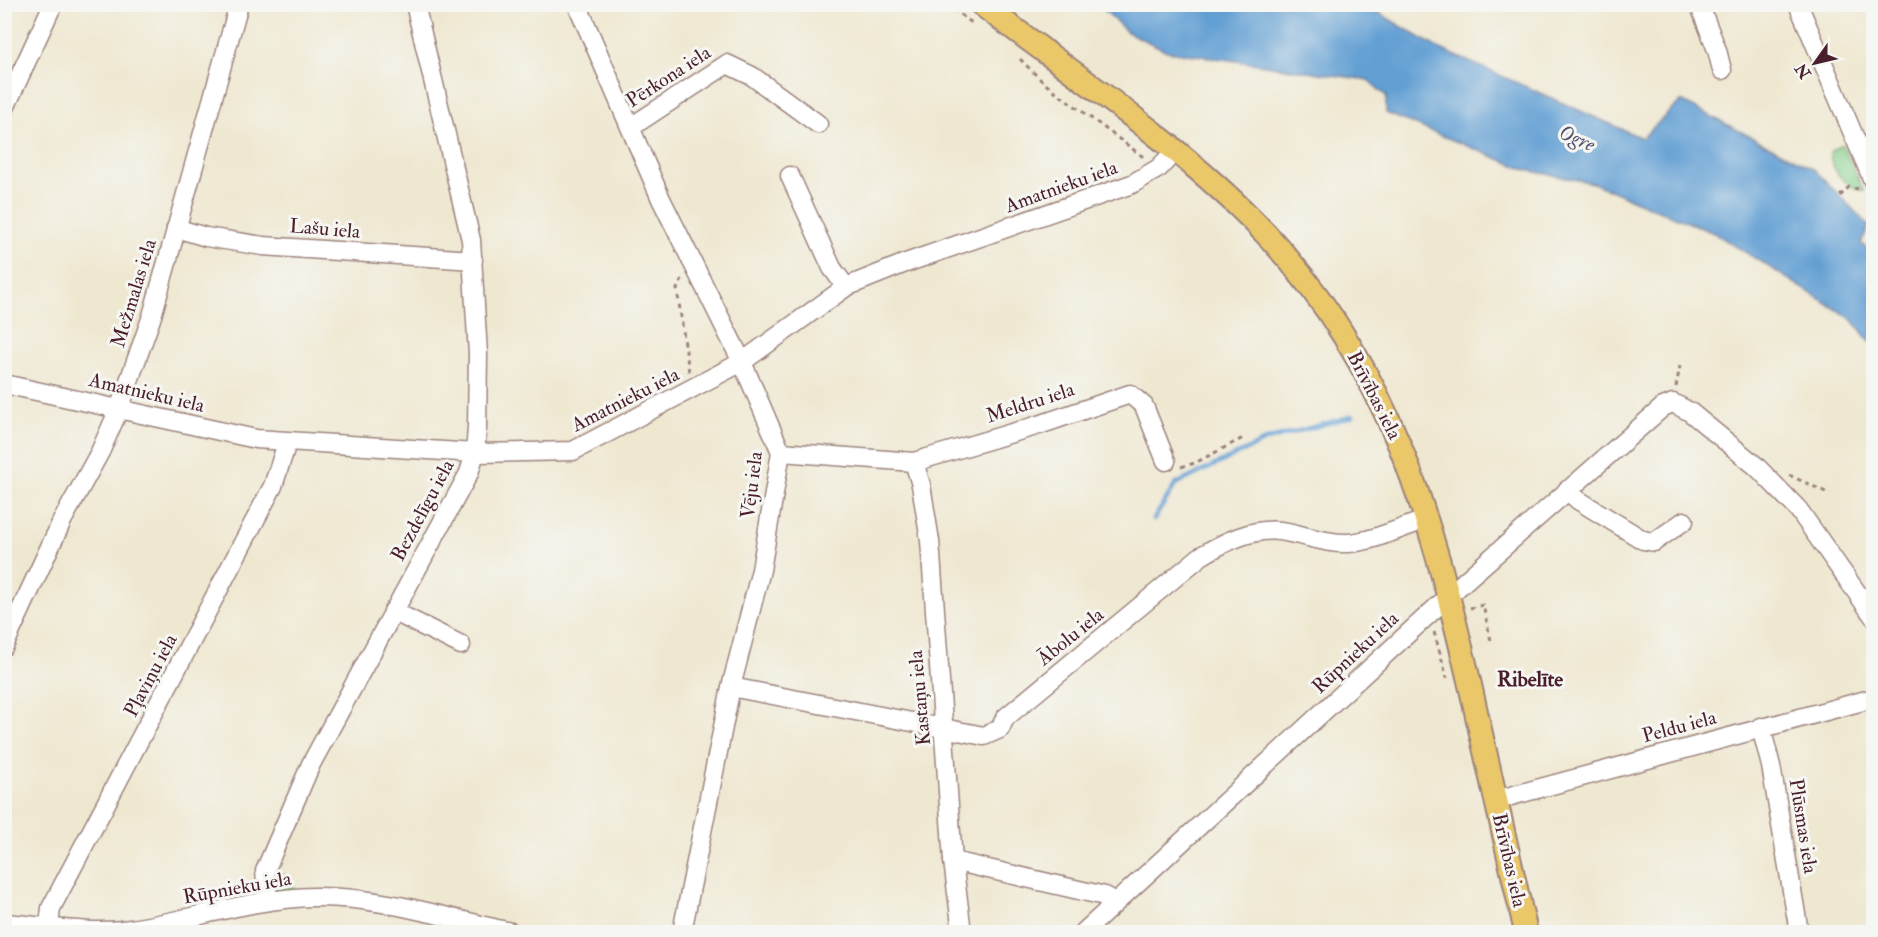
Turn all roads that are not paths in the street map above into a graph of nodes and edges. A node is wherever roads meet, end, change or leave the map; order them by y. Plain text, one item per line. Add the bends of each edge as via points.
1 (53, 4) edge
2 (239, 4) edge
3 (415, 4) edge
4 (577, 4) edge
5 (1699, 4) edge
6 (1797, 4) edge
7 (978, 15) edge
8 (1722, 70) dead end
9 (4, 110) edge
10 (818, 124) dead end
11 (631, 127) junction
12 (1175, 151) junction
13 (790, 176) dead end
14 (1874, 183) edge
15 (176, 228) junction
16 (473, 260) junction
17 (846, 287) junction
18 (742, 362) junction
19 (4, 384) edge
20 (119, 409) junction
21 (287, 443) junction
22 (781, 452) junction
23 (475, 453) junction
24 (1166, 461) road end
25 (914, 462) junction
26 (1567, 490) junction
27 (1428, 519) junction
28 (1684, 521) dead end
29 (1456, 602) junction
30 (393, 611) junction
31 (1874, 617) edge
32 (461, 645) dead end
33 (4, 646) edge
34 (731, 687) junction
35 (1874, 698) edge
36 (944, 727) junction
37 (1761, 727) junction
38 (1496, 800) junction
39 (953, 861) junction
40 (268, 901) junction
41 (1116, 902) junction
42 (4, 923) edge
43 (49, 926) junction
44 (511, 933) edge
45 (682, 933) edge
46 (962, 933) edge
47 (1084, 933) edge
48 (1526, 933) edge
49 (1799, 933) edge

1 - 9 street
2 - 15 street, Mežmalas iela
3 - 16 street, Bezdelīgu iela
4 - 11 street, Vēju iela
5 - 8 street
6 - 14 street
7 - 12 main road, Brīvības iela
10 - 11 street, Pērkona iela via 752,76 727,64
11 - 18 street, Vēju iela via 689,260
12 - 17 street, Amatnieku iela via 1159,168 1132,184
12 - 27 main road, Brīvības iela via 1245,212 1321,301 1379,397 1407,458
13 - 17 street via 832,268
15 - 16 street, Lašu iela via 263,246
15 - 20 street, Mežmalas iela via 152,316
16 - 23 street, Bezdelīgu iela via 478,354
17 - 18 street, Amatnieku iela
18 - 22 street, Vēju iela
18 - 23 street, Amatnieku iela via 573,451
19 - 20 street, Amatnieku iela
20 - 21 street, Amatnieku iela via 256,440
20 - 33 street, Mežmalas iela
21 - 23 street, Amatnieku iela
21 - 43 street, Pļaviņu iela via 273,486 51,908
22 - 25 street, Meldru iela
22 - 34 street, Vēju iela via 761,570
23 - 30 street, Bezdelīgu iela via 470,473
24 - 25 street, Meldru iela via 1144,406 1130,394
25 - 36 street, Kastaņu iela via 930,541
26 - 28 street via 1643,540 1654,542
26 - 29 street, Rūpnieku iela
26 - 31 street, Rūpnieku iela via 1666,406 1703,421 1756,466 1798,509
27 - 29 main road, Brīvības iela
27 - 36 street, Ābolu iela via 1352,543 1263,531 1223,543 1202,556 1005,718 1000,729 984,736
29 - 38 main road, Brīvības iela
29 - 41 street, Rūpnieku iela
30 - 32 street
30 - 40 street, Bezdelīgu iela via 311,764 269,860 265,872
34 - 36 street, Ābolu iela
34 - 45 street, Vēju iela
35 - 37 street, Peldu iela
36 - 39 street, Kastaņu iela
37 - 38 street, Peldu iela
37 - 49 street, Plūsmas iela
38 - 48 main road, Brīvības iela
39 - 41 street via 1106,896
39 - 46 street, Kastaņu iela
40 - 43 street, Rūpnieku iela via 130,929
40 - 44 street, Rūpnieku iela via 303,898 373,902
41 - 47 street, Rūpnieku iela
42 - 43 street, Rūpnieku iela

